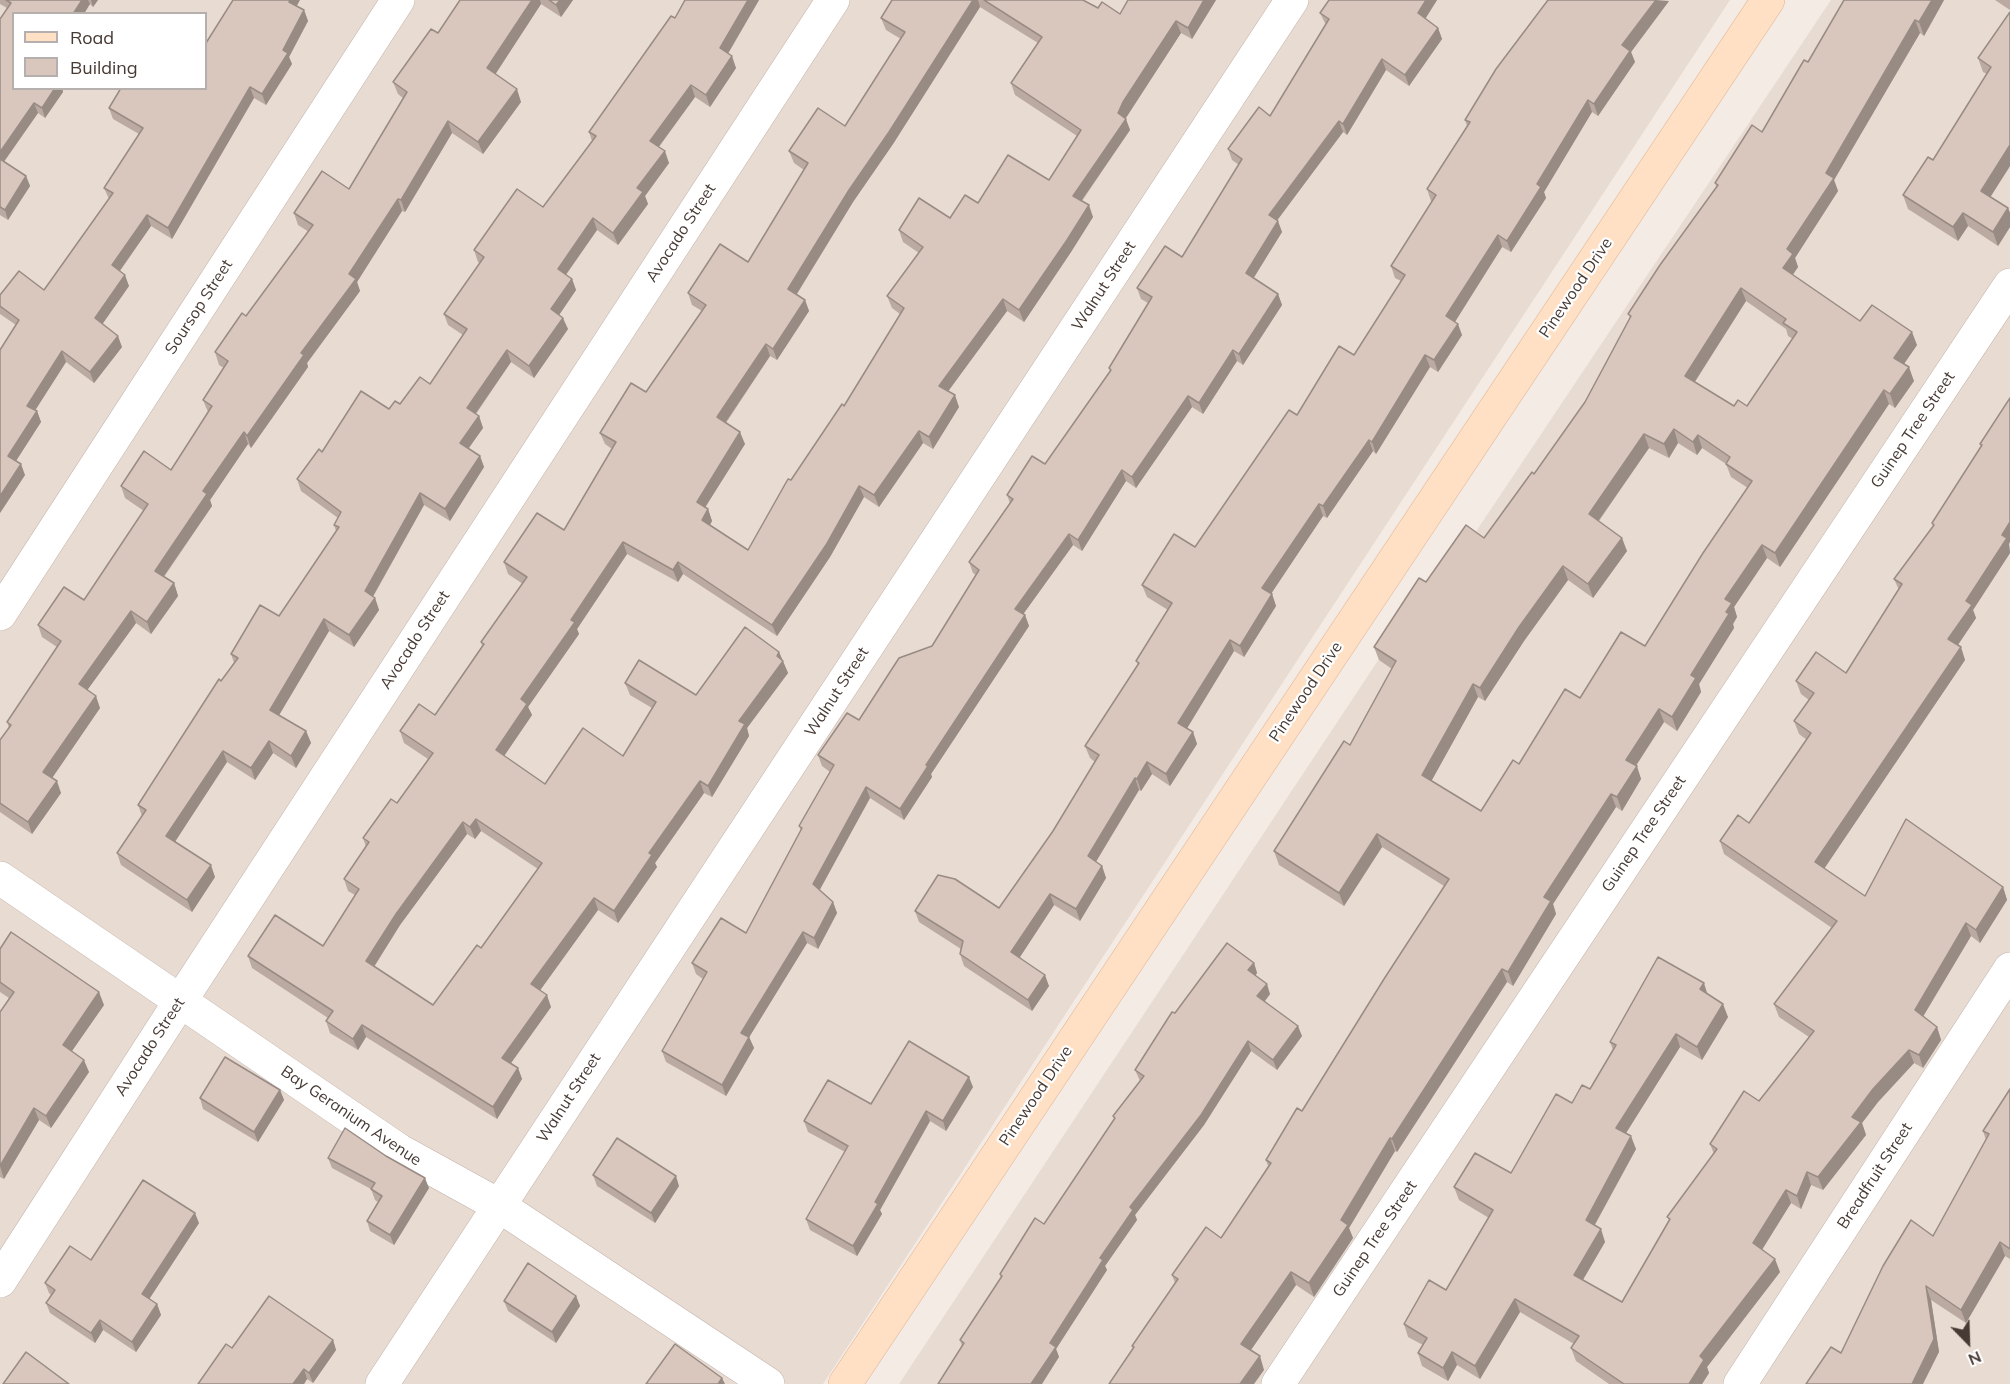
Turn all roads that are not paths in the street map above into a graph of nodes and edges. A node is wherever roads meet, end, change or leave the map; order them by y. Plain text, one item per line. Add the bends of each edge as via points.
1 (398, 0) edge
2 (833, 0) edge
3 (1292, 0) edge
4 (1768, 0) edge
5 (2010, 285) edge
6 (0, 615) edge
7 (0, 878) edge
8 (2010, 969) edge
9 (181, 1000) junction
10 (498, 1205) junction
11 (0, 1281) edge
12 (382, 1384) edge
13 (768, 1384) edge
14 (844, 1384) edge
15 (1278, 1384) edge
16 (1740, 1384) edge

1 - 6 street, Soursop Street
2 - 9 street, Avocado Street
3 - 10 street, Walnut Street
4 - 14 main road, Pinewood Drive
5 - 15 street, Guinep Tree Street
7 - 9 street, Bay Geranium Avenue
8 - 16 street, Breadfruit Street
9 - 10 street, Bay Geranium Avenue via 400,1151
9 - 11 street, Avocado Street
10 - 12 street, Walnut Street
10 - 13 street, Bay Geranium Avenue

